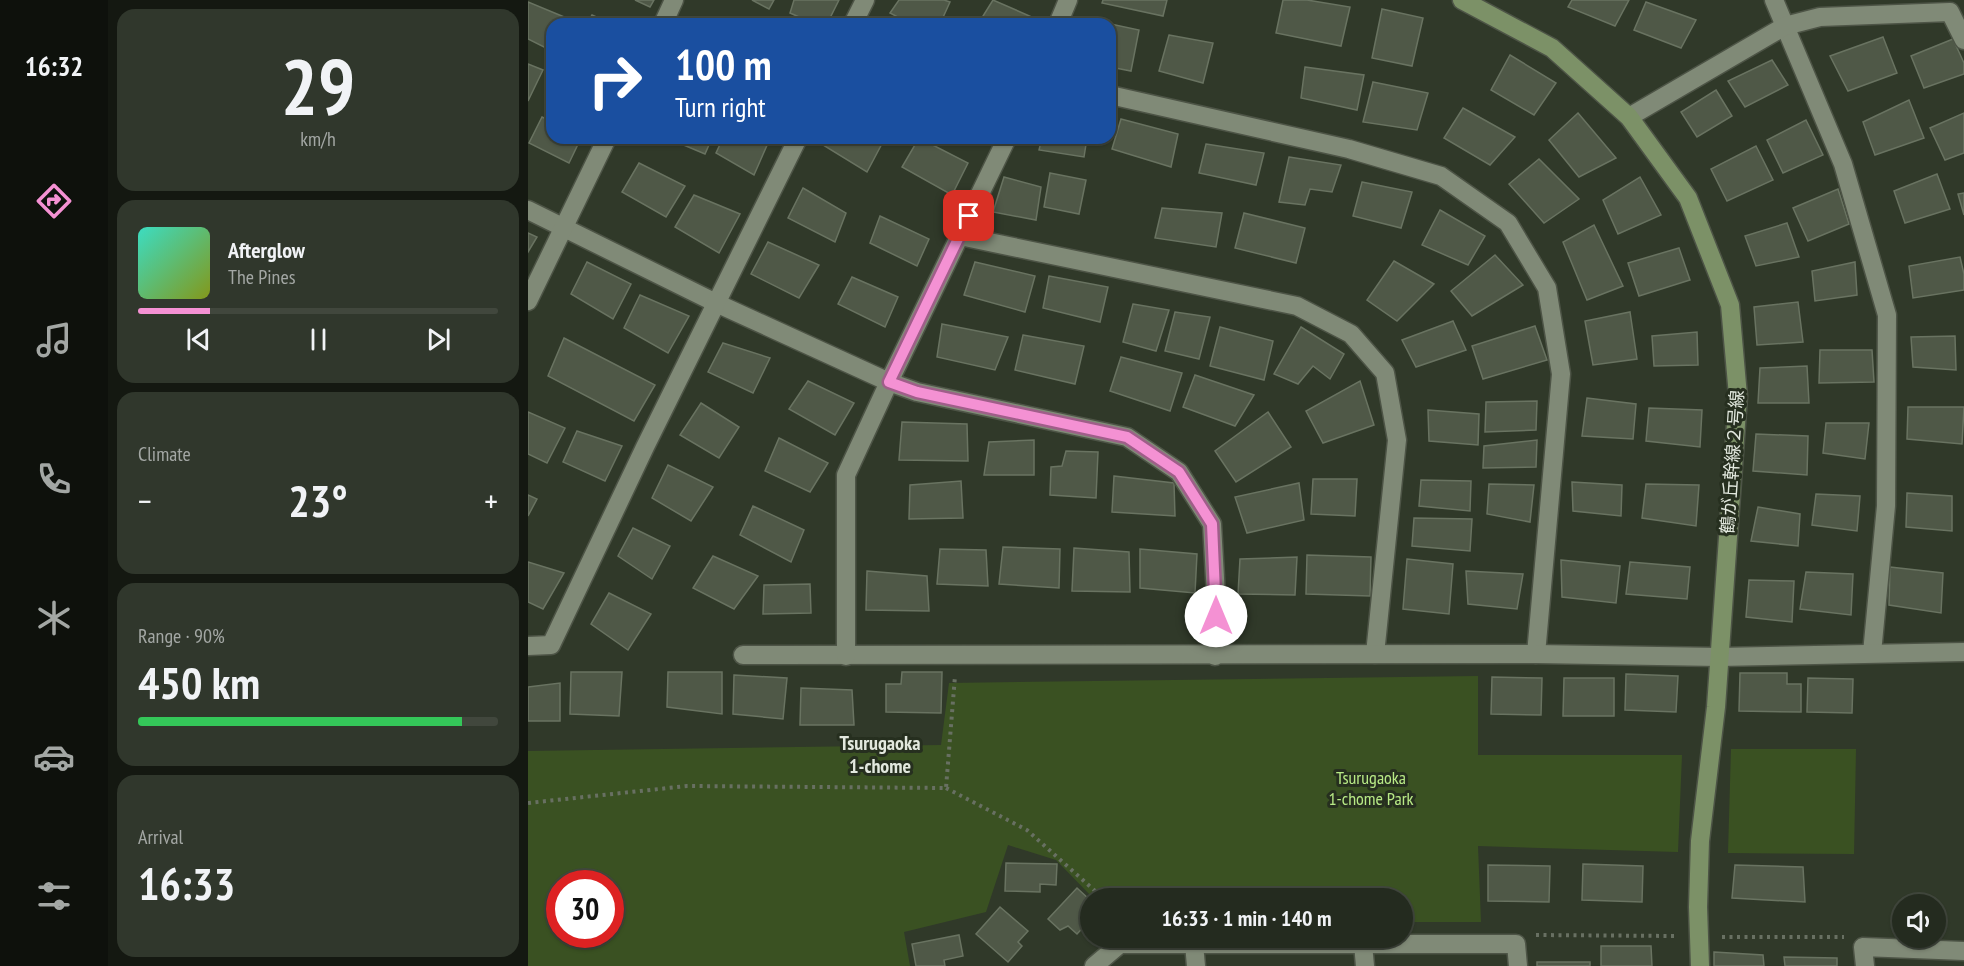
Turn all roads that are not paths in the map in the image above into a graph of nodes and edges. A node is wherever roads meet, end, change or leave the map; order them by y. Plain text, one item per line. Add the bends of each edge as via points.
1 (674, 0) edge
2 (865, 0) edge
3 (1068, 0) edge
4 (1462, 0) edge
5 (1774, 0) edge
6 (666, 18) edge
7 (856, 18) edge
8 (1060, 18) edge
9 (1785, 26) junction
10 (1964, 40) edge
11 (1116, 96) edge
12 (1629, 117) junction
13 (604, 144) edge
14 (795, 144) edge
15 (1004, 144) edge
16 (528, 210) edge
17 (564, 227) junction
18 (960, 236) junction
19 (528, 301) edge
20 (716, 303) junction
21 (889, 382) junction
22 (528, 646) edge
23 (1964, 652) edge
24 (1872, 653) junction
25 (1375, 654) junction
26 (1536, 654) junction
27 (743, 655) dead end
28 (846, 656) junction
29 (1215, 656) junction
30 (1719, 657) junction
31 (1413, 944) edge
32 (1115, 948) edge
33 (1194, 948) edge
34 (1363, 948) edge
35 (1964, 951) edge
36 (1094, 966) edge
37 (1196, 966) edge
38 (1365, 966) edge
39 (1518, 966) edge
40 (1700, 966) edge
41 (1865, 966) edge

1 - 6 street
2 - 7 street
3 - 8 street
4 - 12 street, 鶴が丘幹線２号線 via 1552,48
5 - 9 street
9 - 10 street via 1820,17 1950,12
9 - 12 street
9 - 24 street via 1843,164 1887,315 1886,506
11 - 26 street via 1349,149 1442,176 1508,223 1547,288 1561,374
12 - 30 street, 鶴が丘幹線２号線 via 1688,198 1730,305 1738,396
13 - 17 street
14 - 20 street
15 - 18 street
16 - 17 street
17 - 19 street
17 - 20 street
18 - 21 street
18 - 25 street via 1297,306 1351,334 1385,373 1397,440
20 - 21 street
20 - 22 street via 551,645
21 - 28 street via 846,475
21 - 29 street via 917,392 1127,437 1179,472 1212,524
23 - 24 street
24 - 30 street
25 - 26 street
25 - 29 street
26 - 30 street
27 - 28 street
28 - 29 street
30 - 40 street, 鶴が丘幹線２号線 via 1700,840
31 - 39 street via 1516,944
32 - 36 street
33 - 37 street
34 - 38 street
35 - 41 street via 1863,947

